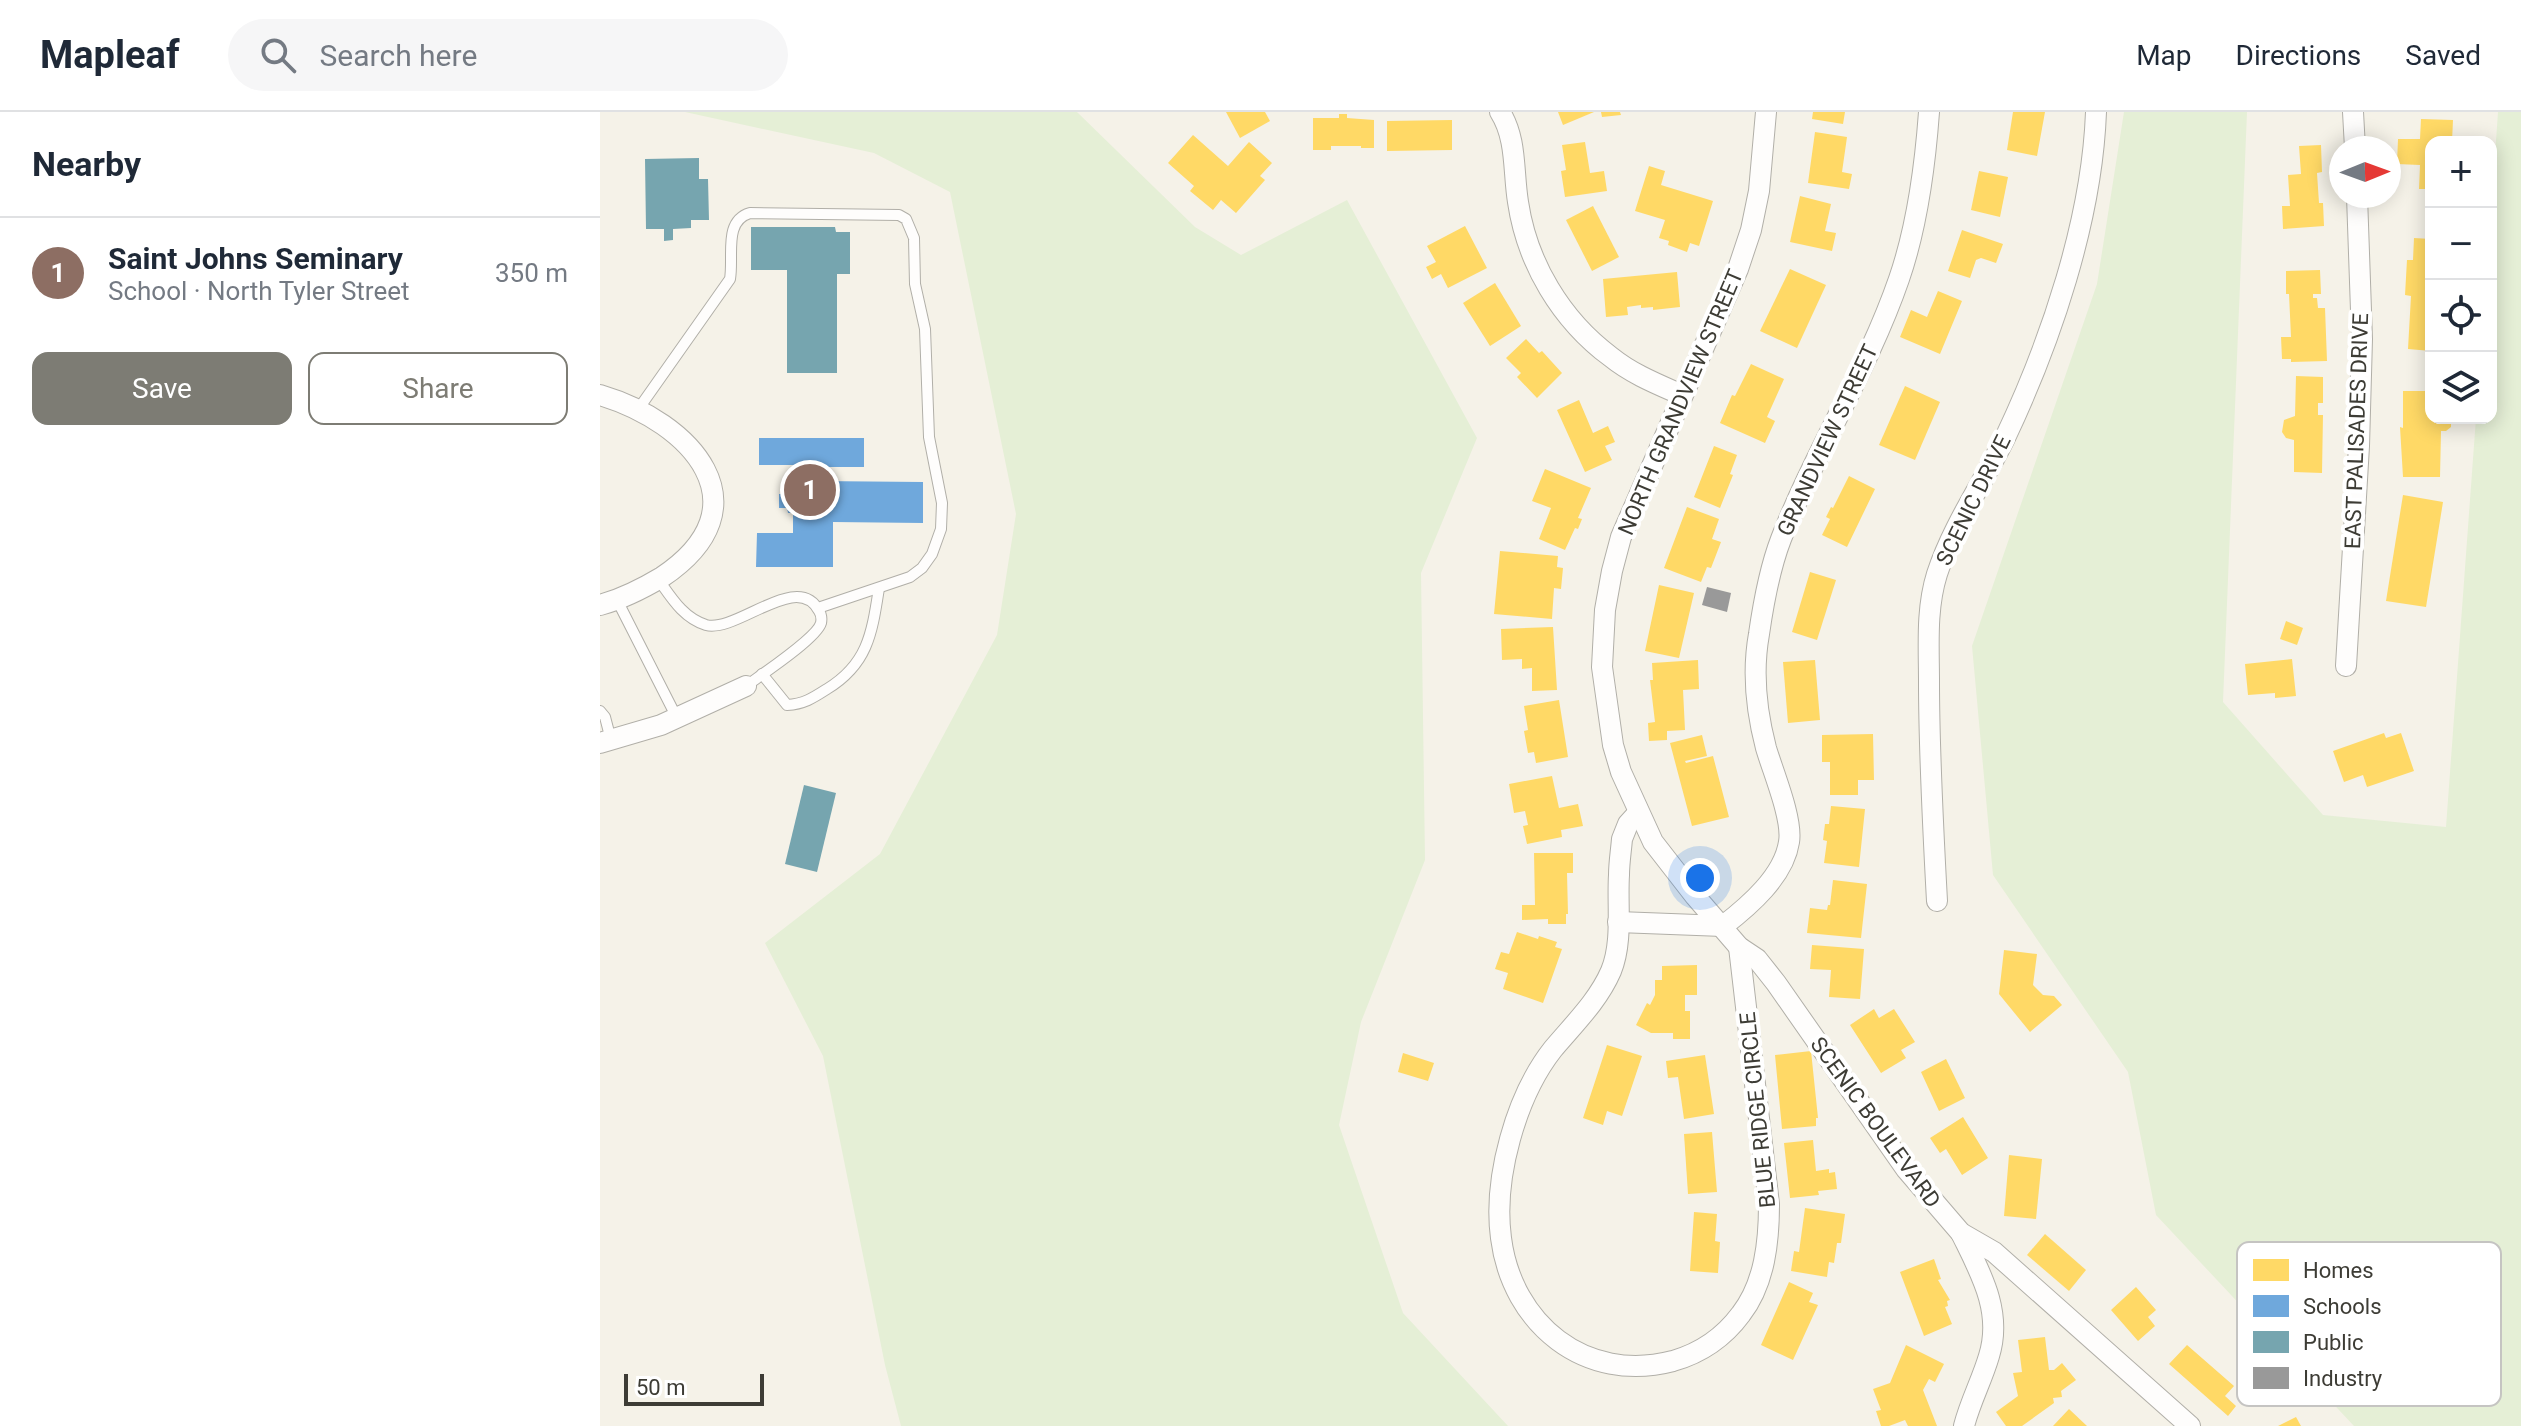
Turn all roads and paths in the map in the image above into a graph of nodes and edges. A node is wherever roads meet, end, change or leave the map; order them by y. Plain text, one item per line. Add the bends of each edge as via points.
1 (1500, 112) edge
2 (1766, 112) edge
3 (1929, 112) edge
4 (2096, 112) edge
5 (2353, 112) edge
6 (2354, 136) edge
7 (2357, 208) edge
8 (600, 395) edge
9 (1682, 395) junction
10 (637, 411) junction
11 (658, 579) junction
12 (879, 588) junction
13 (608, 602) edge
14 (818, 608) junction
15 (2346, 666) dead end
16 (754, 680) junction
17 (600, 711) edge
18 (677, 718) junction
19 (606, 741) edge
20 (1638, 813) junction
21 (1937, 901) dead end
22 (1618, 922) junction
23 (1723, 926) junction
24 (1739, 947) junction
25 (1961, 1233) junction
26 (1964, 1426) edge
27 (2190, 1426) edge

1 - 9 street via 1511,135 1527,241 1552,294 1611,358
2 - 9 street, NORTH GRANDVIEW STREET via 1751,230
3 - 23 street, GRANDVIEW STREET via 1911,240 1899,280 1780,543 1759,630 1754,666 1758,712 1789,846 1767,885
4 - 21 street, SCENIC DRIVE via 2080,224 2038,363 2004,440 1966,507 1930,601 1929,767
5 - 6 street
7 - 15 street, EAST PALISADES DRIVE via 2362,339
8 - 10 street
9 - 20 street, NORTH GRANDVIEW STREET via 1621,537 1602,628 1603,687 1613,745
10 - 11 street via 690,447 706,470 713,495 706,534 696,549
10 - 12 lane via 730,279 732,228 741,216 906,219 914,238 915,284 925,329 929,437 941,487 941,529 922,568
11 - 13 street
11 - 14 lane via 687,615 708,625 726,624 780,599 809,600
12 - 14 lane
12 - 16 lane via 871,636 844,679 804,704 787,705
13 - 18 lane
14 - 16 lane via 821,623 812,635
16 - 18 street
17 - 19 lane
18 - 19 street
20 - 22 street via 1622,839
20 - 23 street, SCENIC BOULEVARD via 1668,862
22 - 23 street
22 - 24 street, BLUE RIDGE CIRCLE via 1615,959 1600,993 1542,1064 1525,1099 1507,1153 1499,1208 1505,1261 1524,1304 1559,1342 1607,1364 1655,1366 1704,1349 1742,1314 1759,1278 1769,1204
23 - 24 street, SCENIC BOULEVARD
24 - 25 street, SCENIC BOULEVARD via 1776,983 1906,1169
25 - 26 street via 1987,1288 1994,1327 1990,1354
25 - 27 street, SCENIC BOULEVARD via 1994,1252

